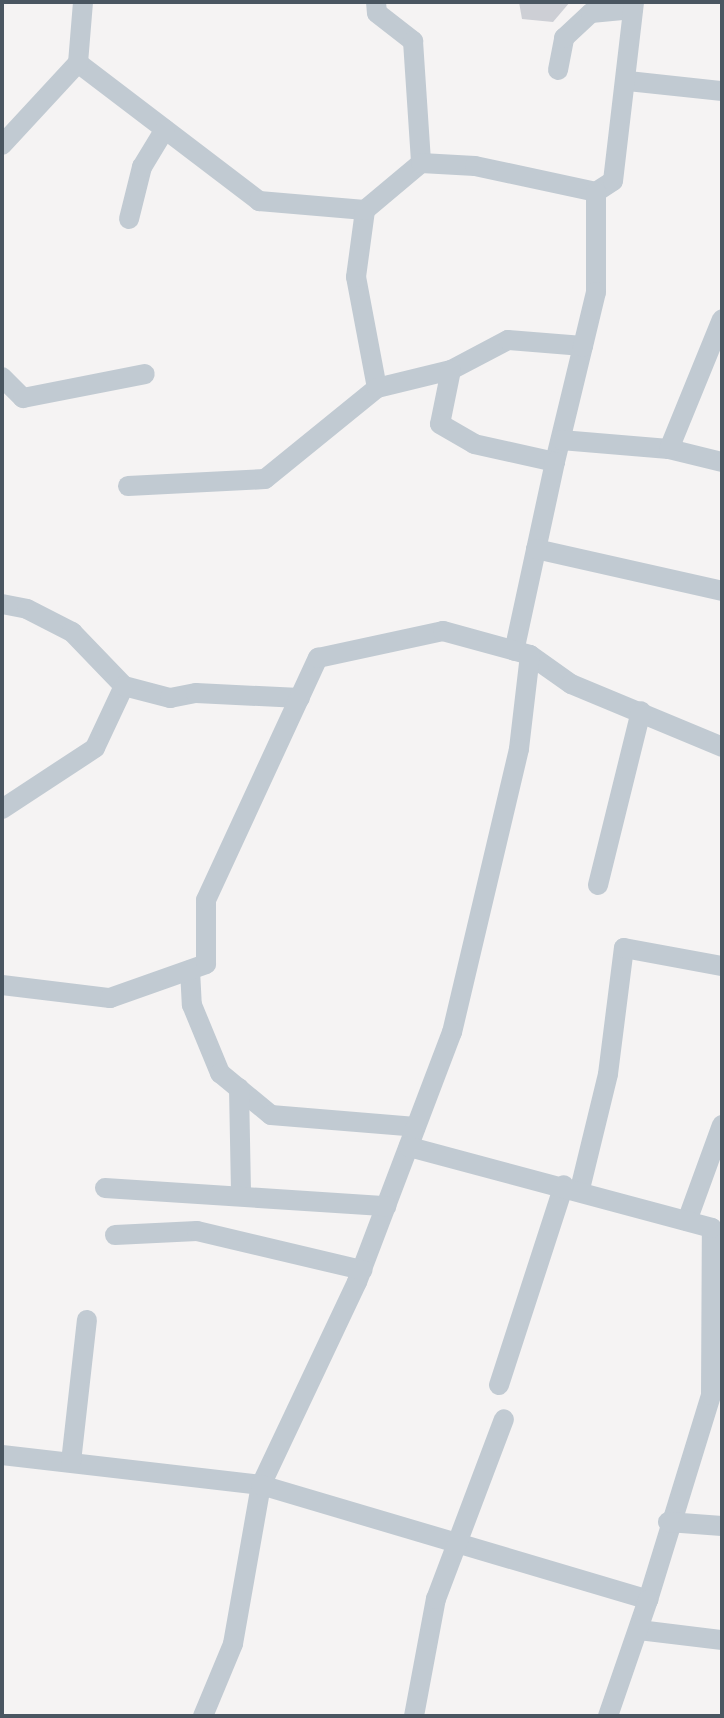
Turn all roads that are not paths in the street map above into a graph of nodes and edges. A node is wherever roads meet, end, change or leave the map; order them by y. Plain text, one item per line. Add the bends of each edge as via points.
1 (83, 2) edge
2 (376, 2) edge
3 (634, 5) edge
4 (78, 63) junction
5 (558, 70) dead end
6 (628, 81) junction
7 (722, 91) edge
8 (165, 129) junction
9 (2, 145) edge
10 (421, 163) junction
11 (596, 192) junction
12 (365, 210) junction
13 (129, 219) dead end
14 (722, 319) edge
15 (716, 343) edge
16 (583, 346) junction
17 (451, 370) junction
18 (145, 374) dead end
19 (2, 377) edge
20 (377, 388) junction
21 (561, 440) junction
22 (669, 449) junction
23 (555, 462) junction
24 (722, 462) edge
25 (128, 486) dead end
26 (536, 549) junction
27 (722, 591) edge
28 (2, 604) edge
29 (522, 653) junction
30 (124, 686) junction
31 (300, 698) junction
32 (641, 711) junction
33 (722, 747) edge
34 (2, 809) edge
35 (598, 885) dead end
36 (722, 966) edge
37 (190, 970) junction
38 (2, 985) edge
39 (239, 1088) junction
40 (722, 1125) edge
41 (416, 1127) junction
42 (409, 1147) junction
43 (572, 1187) junction
44 (105, 1188) dead end
45 (241, 1194) junction
46 (386, 1206) junction
47 (687, 1221) junction
48 (717, 1228) edge
49 (115, 1235) dead end
50 (362, 1270) junction
51 (87, 1320) dead end
52 (499, 1385) dead end
53 (504, 1419) dead end
54 (2, 1455) edge
55 (71, 1462) junction
56 (261, 1485) junction
57 (668, 1522) junction
58 (722, 1526) edge
59 (456, 1542) junction
60 (648, 1600) junction
61 (639, 1630) junction
62 (722, 1640) edge
63 (203, 1716) edge
64 (414, 1716) edge
65 (608, 1716) edge

1 - 4 street
2 - 10 street via 377,13 413,41
3 - 5 street via 591,13 564,38
3 - 6 street
4 - 8 street
4 - 9 street
6 - 7 street
6 - 11 street via 613,181
8 - 12 street via 259,201
8 - 13 street via 142,167
10 - 11 street via 475,166
10 - 12 street
11 - 16 street via 596,292
12 - 20 street via 356,277
14 - 15 street
15 - 22 street
16 - 17 street via 508,340
16 - 21 street
17 - 20 street
17 - 23 street via 440,424 474,444
18 - 19 street via 23,398
20 - 25 street via 265,479
21 - 22 street
21 - 23 street
22 - 24 street
23 - 26 street
26 - 27 street
26 - 29 street
28 - 30 street via 27,609 72,632
29 - 31 street via 443,631 318,658
29 - 32 street via 571,684
29 - 41 street via 519,749 452,1032
30 - 31 street via 170,698 196,693
30 - 34 street via 95,748
31 - 37 street via 206,900 206,964
32 - 33 street
32 - 35 street
36 - 43 street via 624,948 608,1074
37 - 38 street via 110,998
37 - 39 street via 197,1019 220,1073
39 - 41 street via 271,1115
39 - 45 street
40 - 47 street
41 - 42 street
42 - 43 street
42 - 46 street
43 - 47 street
43 - 52 street
44 - 45 street
45 - 46 street
46 - 50 street
47 - 48 street
48 - 57 street via 711,1395
49 - 50 street via 197,1231
50 - 56 street
51 - 55 street
53 - 59 street
54 - 55 street
55 - 56 street
56 - 59 street
56 - 63 street via 233,1644
57 - 58 street
57 - 60 street
59 - 60 street
59 - 64 street via 436,1599
60 - 61 street
61 - 62 street
61 - 65 street

